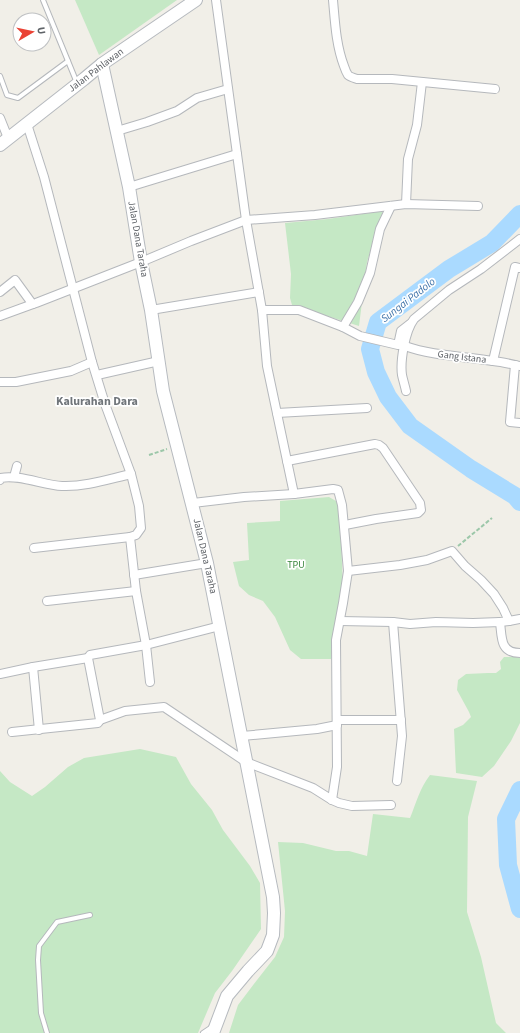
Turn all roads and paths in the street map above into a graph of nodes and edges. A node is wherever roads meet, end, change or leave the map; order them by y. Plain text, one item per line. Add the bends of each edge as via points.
1 (43, 0) edge
2 (196, 0) edge
3 (216, 0) edge
4 (333, 0) edge
5 (68, 61) junction
6 (102, 64) junction
7 (0, 76) edge
8 (422, 82) junction
9 (78, 84) junction
10 (228, 89) junction
11 (495, 89) dead end
12 (0, 118) edge
13 (27, 124) junction
14 (116, 131) junction
15 (4, 142) edge
16 (238, 154) junction
17 (129, 187) junction
18 (406, 204) junction
19 (391, 206) junction
20 (478, 206) dead end
21 (246, 220) junction
22 (520, 239) edge
23 (141, 262) junction
24 (520, 268) edge
25 (73, 289) junction
26 (0, 292) edge
27 (259, 292) junction
28 (33, 304) junction
29 (151, 310) junction
30 (262, 310) junction
31 (0, 316) edge
32 (411, 323) junction
33 (342, 327) junction
34 (405, 346) junction
35 (159, 361) junction
36 (493, 361) junction
37 (92, 362) junction
38 (517, 365) edge
39 (96, 375) junction
40 (0, 382) edge
41 (406, 391) dead end
42 (367, 408) dead end
43 (277, 414) junction
44 (520, 423) edge
45 (178, 446) junction
46 (149, 455) dead end
47 (287, 461) junction
48 (17, 466) dead end
49 (131, 474) junction
50 (14, 478) junction
51 (0, 480) edge
52 (294, 494) junction
53 (193, 503) junction
54 (492, 518) dead end
55 (344, 525) junction
56 (130, 537) junction
57 (34, 548) dead end
58 (452, 551) junction
59 (207, 564) junction
60 (348, 570) junction
61 (134, 575) junction
62 (136, 591) junction
63 (47, 601) dead end
64 (520, 619) edge
65 (340, 621) junction
66 (394, 622) junction
67 (504, 622) junction
68 (220, 626) junction
69 (146, 644) junction
70 (520, 653) edge
71 (88, 658) junction
72 (33, 667) junction
73 (0, 674) edge
74 (150, 682) dead end
75 (100, 720) junction
76 (401, 720) junction
77 (337, 722) junction
78 (39, 730) junction
79 (12, 732) dead end
80 (242, 736) junction
81 (246, 762) junction
82 (397, 781) dead end
83 (332, 800) junction
84 (391, 805) dead end
85 (90, 915) dead end
86 (214, 1029) edge
87 (47, 1033) edge
88 (203, 1033) edge

1 - 5 lane
2 - 6 street, Jalan Pahlawan
3 - 10 street
4 - 8 street via 339,51 348,75 357,78
5 - 7 lane via 18,98 7,94
5 - 9 lane
6 - 9 street, Jalan Pahlawan
6 - 14 street, Jalan Dana Taraha
8 - 11 street
8 - 18 street via 417,125 408,159
9 - 13 street, Jalan Pahlawan
10 - 14 street via 197,98 177,111
10 - 16 street
12 - 15 street
13 - 15 street, Jalan Pahlawan
13 - 25 street via 44,177
14 - 17 street, Jalan Dana Taraha
16 - 17 street
16 - 21 street
17 - 23 street, Jalan Dana Taraha
18 - 19 street
18 - 20 street
19 - 21 street
19 - 33 street via 380,229 370,273 358,302
21 - 23 street
21 - 27 street
22 - 32 street via 449,290
23 - 25 street
23 - 29 street, Jalan Dana Taraha
24 - 36 street via 515,267
25 - 28 street
25 - 37 street
26 - 28 street via 15,280
27 - 29 street
27 - 30 street
28 - 31 street
29 - 35 street, Jalan Dana Taraha
30 - 33 street via 299,310
30 - 43 street via 267,366
32 - 33 street via 401,331 398,345 360,336
32 - 34 street
34 - 36 street, Gang Istana via 441,355
34 - 41 street via 402,375
35 - 39 street
35 - 45 street, Jalan Dana Taraha via 163,391
36 - 38 street, Gang Istana
37 - 39 street
37 - 40 street via 71,371 31,380
38 - 44 street via 510,422
39 - 49 street
42 - 43 street
43 - 47 street
45 - 46 path
45 - 53 street, Jalan Dana Taraha
47 - 52 street
47 - 55 street via 375,444 383,448 420,503 421,510 418,513
48 - 50 street
49 - 50 street via 82,485 62,486
49 - 56 street via 139,506 141,528 136,535
50 - 51 street via 3,477
52 - 53 street
52 - 55 street via 338,490
53 - 59 street, Jalan Dana Taraha
54 - 58 path
55 - 60 street
56 - 57 street
56 - 61 street
58 - 60 street via 400,565
58 - 67 street via 494,594 503,608
59 - 61 street
59 - 68 street, Jalan Dana Taraha
60 - 65 street
61 - 62 street
62 - 63 street
62 - 69 street
64 - 67 street
65 - 66 street
65 - 77 street via 336,640
66 - 67 street
66 - 76 street
67 - 70 street via 502,639 505,647 512,653
68 - 69 street
68 - 80 street, Jalan Dana Taraha
69 - 71 street via 90,655
69 - 74 street
71 - 72 street
71 - 75 street
72 - 73 street
72 - 78 street
75 - 78 street via 98,723
75 - 81 street via 125,711 164,707
76 - 77 street
76 - 82 street via 402,736
77 - 80 street via 317,729
77 - 83 street via 337,767
78 - 79 street
80 - 81 street, Jalan Dana Taraha
81 - 83 street via 313,788
81 - 86 street, Jalan Dana Taraha via 274,897 273,935 266,951 227,996
83 - 84 street via 352,806
85 - 87 lane via 57,922 39,946 40,1006
86 - 88 lane

